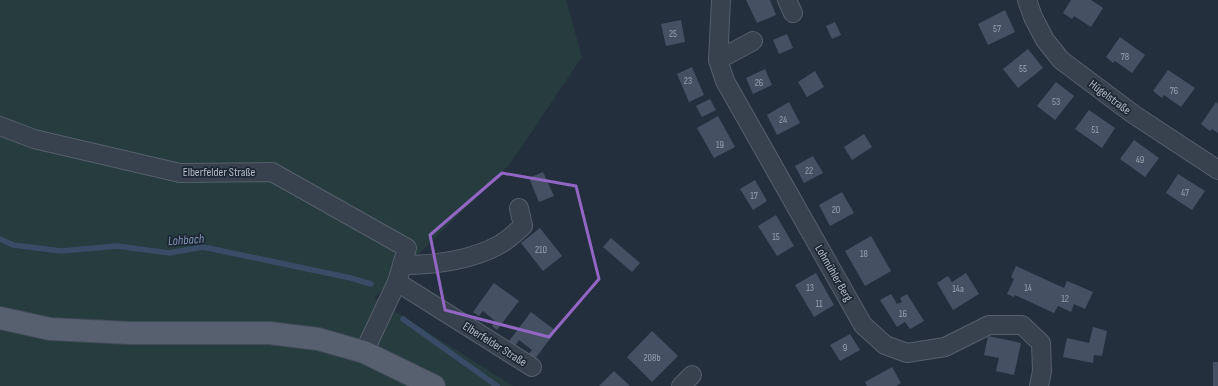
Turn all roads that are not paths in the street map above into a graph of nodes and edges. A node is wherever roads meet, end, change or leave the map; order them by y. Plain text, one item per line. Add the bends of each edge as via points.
1 (1027, 0) edge
2 (725, 2) edge
3 (753, 41) dead end
4 (718, 60) junction
5 (0, 126) edge
6 (1218, 170) edge
7 (519, 208) dead end
8 (402, 264) junction
9 (397, 282) junction
10 (0, 318) edge
11 (364, 352) junction
12 (532, 368) dead end
13 (434, 386) edge
14 (1038, 386) edge

1 - 6 street, Hügelstraße via 1045,40 1061,60 1133,114
2 - 4 street, Lohmühler Berg
3 - 4 street
4 - 14 street, Lohmühler Berg via 725,81 863,325 885,345 907,353 945,347 989,325 1022,325 1042,343 1042,371
5 - 8 street, Elberfelder Straße via 34,139 180,173 272,172 407,248
7 - 8 street via 523,226 500,244 471,257 429,265
8 - 9 street, Elberfelder Straße
9 - 11 street, Elberfelder Straße
9 - 12 street, Elberfelder Straße
10 - 11 main road via 50,329 130,333 269,334 318,339
11 - 13 main road

